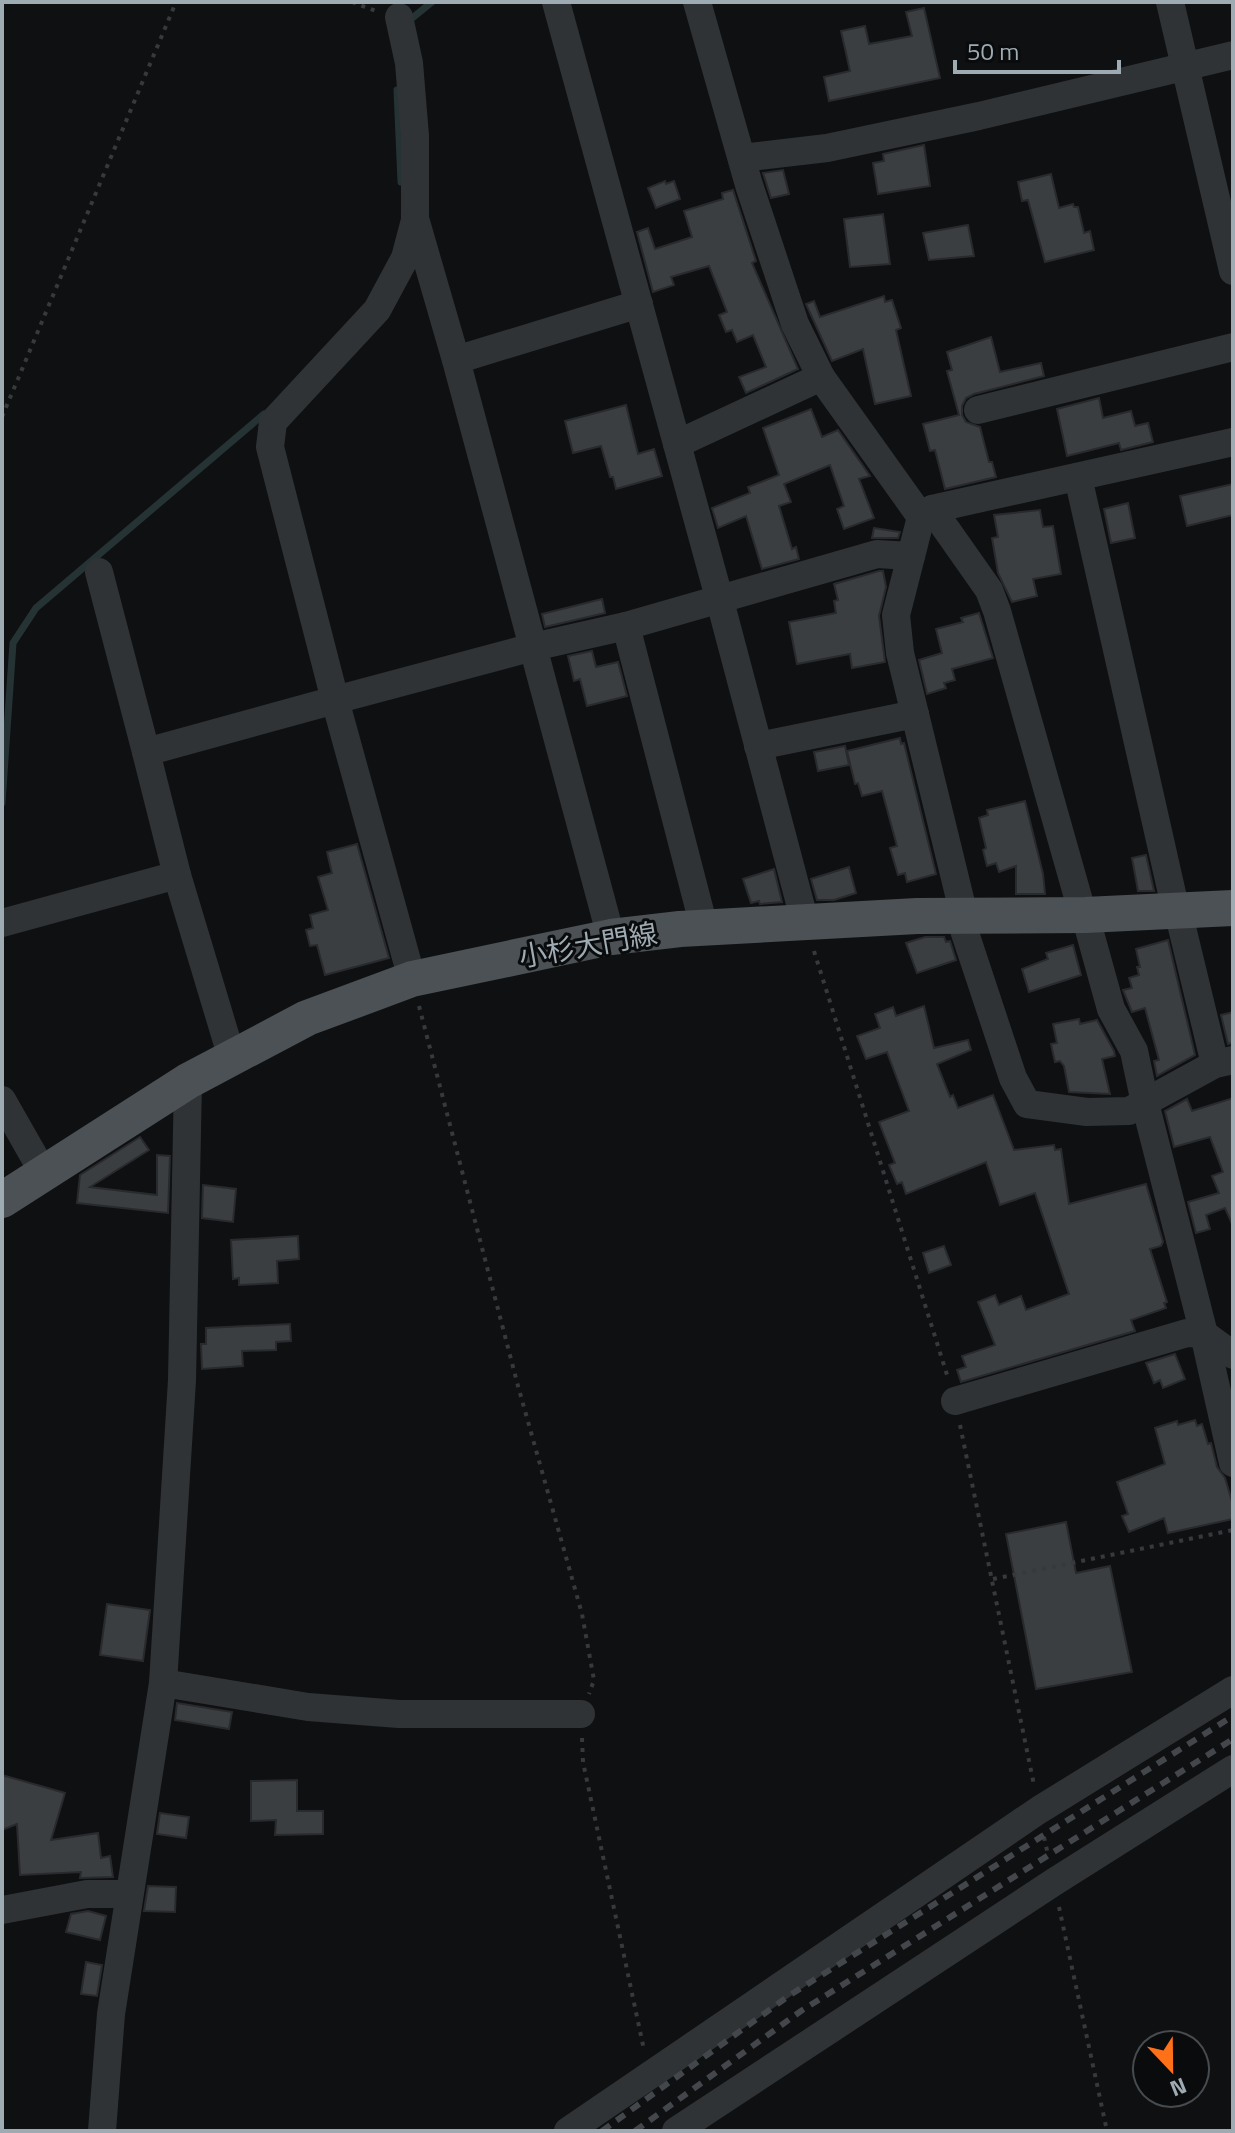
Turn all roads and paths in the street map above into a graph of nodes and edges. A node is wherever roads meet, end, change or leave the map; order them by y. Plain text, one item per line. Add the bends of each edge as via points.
1 (176, 2) edge
2 (556, 2) edge
3 (697, 2) edge
4 (1170, 2) edge
5 (399, 17) dead end
6 (1233, 55) edge
7 (1185, 65) junction
8 (742, 158) junction
9 (415, 220) junction
10 (1233, 271) edge
11 (639, 304) junction
12 (1233, 347) edge
13 (456, 360) junction
14 (821, 377) junction
15 (978, 410) dead end
16 (2, 417) edge
17 (1233, 442) edge
18 (677, 444) junction
19 (1078, 477) junction
20 (926, 513) junction
21 (911, 556) junction
22 (99, 572) dead end
23 (720, 601) junction
24 (626, 626) junction
25 (533, 647) junction
26 (335, 700) junction
27 (915, 714) junction
28 (758, 746) junction
29 (146, 752) junction
30 (177, 875) junction
31 (1233, 908) edge
32 (1177, 911) junction
33 (962, 915) junction
34 (1084, 915) junction
35 (805, 922) junction
36 (2, 923) edge
37 (704, 927) junction
38 (611, 937) junction
39 (412, 979) junction
40 (232, 1058) junction
41 (1224, 1062) edge
42 (188, 1081) junction
43 (2, 1100) edge
44 (1145, 1103) junction
45 (43, 1172) junction
46 (2, 1200) edge
47 (1204, 1334) junction
48 (1233, 1355) edge
49 (955, 1401) junction
50 (1233, 1463) edge
51 (1233, 1530) edge
52 (993, 1579) junction
53 (163, 1683) junction
54 (1233, 1690) edge
55 (581, 1714) junction
56 (1233, 1769) edge
57 (1039, 1810) junction
58 (1054, 1882) junction
59 (129, 1894) junction
60 (2, 1910) edge
61 (649, 2074) junction
62 (102, 2131) edge
63 (568, 2131) edge
64 (676, 2131) edge
65 (1107, 2131) edge

1 - 16 path
2 - 11 street
3 - 8 street
4 - 7 street
5 - 9 street via 412,97
6 - 7 street
7 - 8 street via 827,148
7 - 10 street
8 - 14 street via 795,324
9 - 13 street
9 - 26 street via 405,258 377,310 273,422 270,447
11 - 13 street
11 - 18 street
12 - 15 street
13 - 25 street
14 - 18 street
14 - 20 street
17 - 19 street
18 - 23 street
19 - 20 street
19 - 32 street
20 - 21 street
20 - 34 street via 989,590
21 - 23 street via 877,554
21 - 27 street via 896,615
22 - 29 street
23 - 24 street
23 - 28 street
24 - 25 street
24 - 37 street
25 - 26 street
25 - 38 street
26 - 29 street
26 - 39 street
27 - 28 street
27 - 33 street
28 - 35 street
29 - 30 street
30 - 36 street
30 - 40 street
31 - 32 main road, 小杉大門線
32 - 34 main road, 小杉大門線
32 - 41 street
33 - 34 main road, 小杉大門線
33 - 35 main road, 小杉大門線
33 - 44 street via 1013,1078 1027,1104 1087,1112 1129,1111
34 - 44 street via 1111,1009 1134,1051
35 - 37 main road, 小杉大門線
35 - 49 path
37 - 38 main road, 小杉大門線
38 - 39 main road, 小杉大門線
39 - 40 main road, 小杉大門線 via 307,1018
39 - 55 path via 582,1614 594,1680
40 - 42 main road, 小杉大門線
41 - 44 street
42 - 45 main road, 小杉大門線
42 - 53 street via 182,1380
43 - 45 street
44 - 47 street
45 - 46 main road, 小杉大門線
47 - 48 street
47 - 49 street via 1187,1333
47 - 50 street
49 - 52 path
51 - 52 path
52 - 57 path
53 - 55 street via 308,1707 399,1714
53 - 59 street
54 - 57 street
55 - 61 path via 583,1762
56 - 58 street
57 - 58 path
57 - 61 street
58 - 64 street
58 - 65 path
59 - 60 street via 87,1894
59 - 62 street via 111,2014
61 - 63 street

